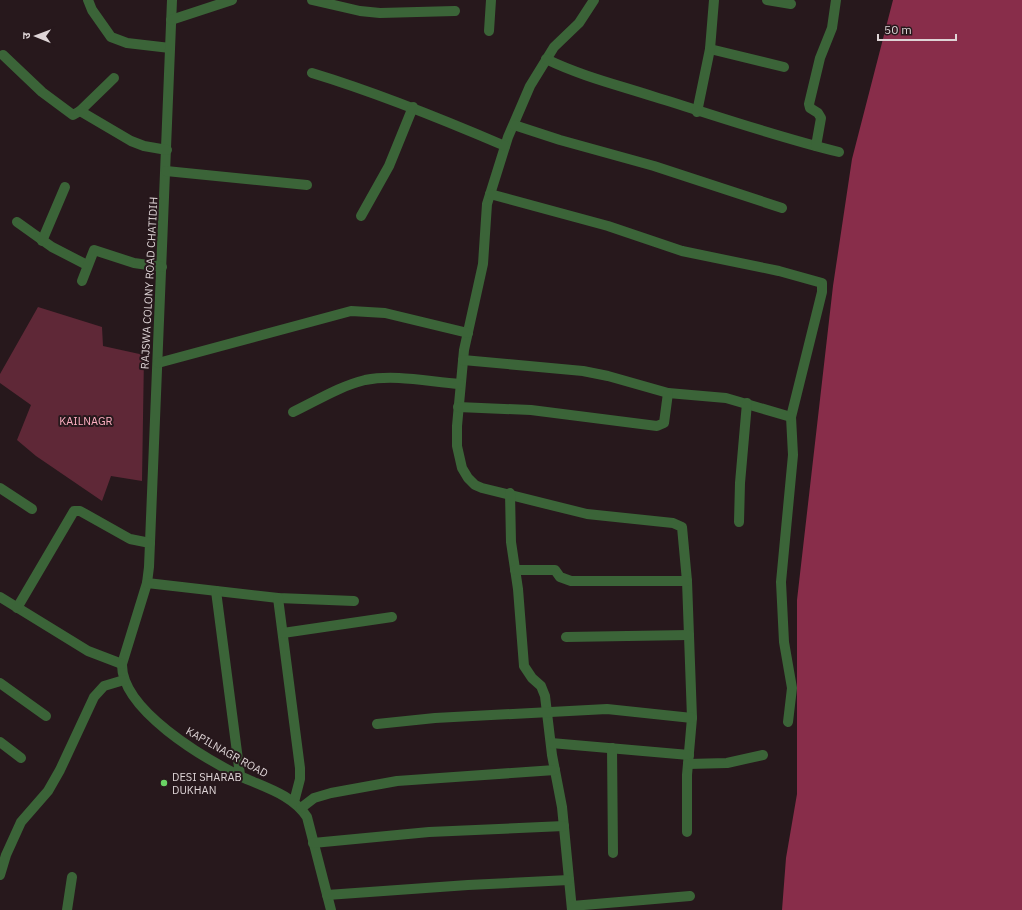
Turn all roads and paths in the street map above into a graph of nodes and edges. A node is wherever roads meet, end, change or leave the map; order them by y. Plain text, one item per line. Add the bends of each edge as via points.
1 (88, 0) edge
2 (172, 0) edge
3 (232, 0) edge
4 (312, 0) edge
5 (491, 0) edge
6 (594, 0) edge
7 (714, 0) edge
8 (767, 0) edge
9 (836, 0) edge
10 (791, 4) dead end
11 (455, 11) dead end
12 (171, 20) junction
13 (489, 31) dead end
14 (170, 48) junction
15 (710, 49) junction
16 (3, 55) dead end
17 (546, 59) junction
18 (784, 67) dead end
19 (312, 74) dead end
20 (114, 78) dead end
21 (413, 107) junction
22 (80, 111) junction
23 (697, 112) junction
24 (514, 125) junction
25 (506, 146) junction
26 (816, 146) junction
27 (167, 150) junction
28 (840, 152) dead end
29 (166, 171) junction
30 (307, 185) dead end
31 (65, 187) dead end
32 (490, 194) junction
33 (782, 208) dead end
34 (361, 216) dead end
35 (17, 222) dead end
36 (42, 241) junction
37 (88, 265) junction
38 (162, 267) junction
39 (82, 281) dead end
40 (468, 333) junction
41 (463, 360) junction
42 (158, 363) junction
43 (460, 384) junction
44 (668, 393) junction
45 (747, 403) junction
46 (458, 407) junction
47 (293, 412) dead end
48 (791, 417) junction
49 (0, 488) edge
50 (510, 493) junction
51 (32, 509) dead end
52 (739, 522) dead end
53 (150, 543) junction
54 (149, 567) joint
55 (515, 570) junction
56 (687, 581) junction
57 (147, 583) junction
58 (216, 591) junction
59 (0, 597) edge
60 (278, 598) junction
61 (354, 601) dead end
62 (17, 608) junction
63 (392, 617) dead end
64 (283, 633) junction
65 (689, 635) junction
66 (566, 637) dead end
67 (122, 664) junction
68 (124, 680) junction
69 (0, 683) edge
70 (548, 712) junction
71 (46, 716) dead end
72 (692, 718) junction
73 (788, 722) dead end
74 (377, 724) dead end
75 (0, 742) edge
76 (551, 743) junction
77 (612, 748) junction
78 (763, 755) dead end
79 (21, 758) dead end
80 (688, 759) junction
81 (555, 770) junction
82 (240, 775) junction
83 (298, 805) junction
84 (564, 826) junction
85 (687, 832) dead end
86 (314, 843) junction
87 (613, 853) dead end
88 (0, 872) edge
89 (72, 877) dead end
90 (569, 880) junction
91 (327, 895) junction
92 (690, 896) dead end
93 (572, 908) edge
94 (67, 910) edge
95 (331, 910) edge

1 - 14 street via 110,37 127,43
2 - 12 street, RAJSWA COLONY ROAD CHATIDIH
3 - 12 street
4 - 11 street via 380,13
5 - 13 street
6 - 17 street via 579,23 554,47
7 - 15 street
8 - 10 street
9 - 26 street via 832,28 820,58 809,104 821,118
12 - 14 street, RAJSWA COLONY ROAD CHATIDIH
14 - 27 street, RAJSWA COLONY ROAD CHATIDIH
15 - 18 street
15 - 23 street
16 - 22 street via 70,114
17 - 23 street via 581,75
17 - 24 street via 530,86
19 - 21 street
20 - 22 street
21 - 25 street
21 - 34 street via 389,166
22 - 27 street via 131,141
23 - 26 street
24 - 25 street
24 - 33 street via 654,166
25 - 32 street
26 - 28 street
27 - 29 street, RAJSWA COLONY ROAD CHATIDIH
29 - 30 street
29 - 38 street, RAJSWA COLONY ROAD CHATIDIH
31 - 36 street
32 - 40 street via 482,269
32 - 48 street via 601,224 682,251 779,271 822,283 822,292
35 - 36 street
36 - 37 street
37 - 38 street via 92,252 97,250 134,263
37 - 39 street
38 - 42 street, RAJSWA COLONY ROAD CHATIDIH
40 - 41 street
40 - 42 street via 385,314 351,311
41 - 43 street
41 - 44 street via 583,371
42 - 53 street, RAJSWA COLONY ROAD CHATIDIH
43 - 46 street
43 - 47 street via 389,378 366,380 342,388
44 - 45 street via 726,398
44 - 46 street via 664,423 657,426 531,410
45 - 48 street
45 - 52 street
46 - 50 street via 457,446 462,468 468,478 482,488
48 - 73 street via 792,462 781,582 784,642 792,688
49 - 51 street
50 - 55 street via 511,542
50 - 56 street via 587,514 678,525 682,528 683,534
53 - 54 street, RAJSWA COLONY ROAD CHATIDIH
53 - 62 street via 130,539 80,510 74,511
54 - 57 street, KAPILNAGR ROAD
55 - 56 street via 555,570 564,580 571,582
55 - 70 street via 524,666 544,690
56 - 65 street
57 - 58 street
57 - 67 street, KAPILNAGR ROAD
58 - 60 street
58 - 82 street
59 - 62 street
60 - 61 street
60 - 64 street
62 - 67 street via 88,652
63 - 64 street
64 - 83 street via 300,768
65 - 66 street
65 - 72 street
67 - 68 street, KAPILNAGR ROAD
68 - 82 street, KAPILNAGR ROAD via 137,700 170,734
68 - 88 street via 104,686 94,696 48,791 21,822
69 - 71 street
70 - 72 street via 607,709
70 - 74 street
70 - 76 street
72 - 80 street
75 - 79 street
76 - 77 street
76 - 81 street
77 - 80 street
77 - 87 street
78 - 80 street via 727,763
80 - 85 street
81 - 83 street via 397,781 331,793
81 - 84 street
82 - 83 street, KAPILNAGR ROAD
83 - 86 street via 307,817
84 - 86 street via 429,832
84 - 90 street
86 - 91 street
89 - 94 street
90 - 91 street
90 - 93 street
91 - 95 street
92 - 93 street

